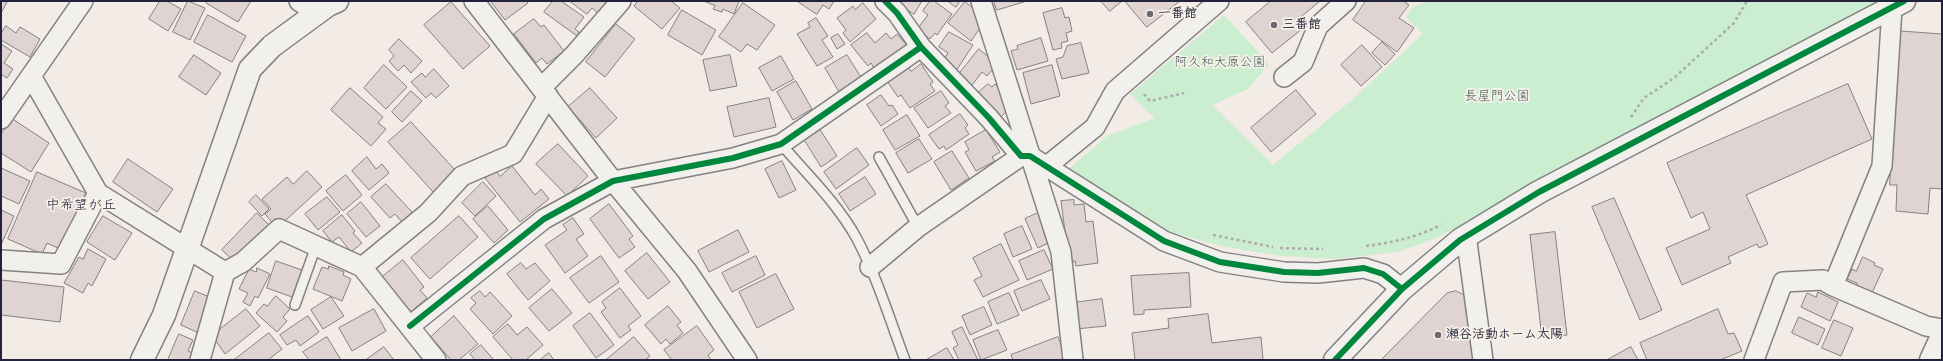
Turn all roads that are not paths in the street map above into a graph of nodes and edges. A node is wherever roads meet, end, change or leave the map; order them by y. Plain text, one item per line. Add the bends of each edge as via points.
1 (83, 1) edge
2 (299, 1) edge
3 (337, 1) edge
4 (474, 1) edge
5 (621, 1) edge
6 (885, 1) edge
7 (981, 1) edge
8 (1219, 1) edge
9 (1346, 1) edge
10 (1898, 5) edge
11 (317, 13) junction
12 (921, 47) junction
13 (31, 76) junction
14 (1284, 77) dead end
15 (544, 92) junction
16 (1, 119) edge
17 (781, 144) junction
18 (1026, 156) junction
19 (879, 157) dead end
20 (1047, 166) junction
21 (613, 182) junction
22 (98, 193) junction
23 (918, 227) junction
24 (1466, 236) junction
25 (316, 246) junction
26 (188, 250) junction
27 (1, 260) edge
28 (362, 267) junction
29 (870, 267) junction
30 (225, 272) junction
31 (1833, 286) junction
32 (1402, 288) junction
33 (296, 305) dead end
34 (410, 326) junction
35 (1942, 329) edge
36 (1942, 336) edge
37 (142, 360) edge
38 (200, 360) edge
39 (436, 360) edge
40 (747, 360) edge
41 (905, 360) edge
42 (1074, 360) edge
43 (1335, 360) edge
44 (1483, 360) edge
45 (1754, 360) edge
46 (1931, 360) edge

1 - 13 street
2 - 11 street
3 - 11 street
4 - 15 street
5 - 15 street
6 - 12 street
7 - 18 street
8 - 20 street via 1115,91 1095,127
9 - 14 street via 1318,26 1303,62
10 - 24 street via 1539,192
10 - 31 street via 1882,166
11 - 26 street via 272,46 250,69
12 - 17 street
12 - 18 street
13 - 16 street
13 - 22 street
15 - 21 street
15 - 28 street via 513,154 462,176 428,213
17 - 21 street via 733,158
17 - 29 lane via 832,202 856,238
18 - 20 street
18 - 23 street
18 - 42 street via 1061,252
19 - 23 lane
20 - 32 street via 1164,241 1220,262 1284,272 1318,273 1364,268 1384,274
21 - 34 street via 544,219
21 - 40 street via 687,271
22 - 26 street
22 - 27 street via 61,264
23 - 29 street
24 - 32 street
24 - 44 street
25 - 28 street
25 - 30 street via 280,230 244,262
25 - 33 lane
26 - 30 street
26 - 37 street via 164,315
28 - 34 street
29 - 41 lane
30 - 38 street
31 - 35 street via 1926,326
31 - 45 street via 1823,280 1783,282
32 - 43 street
34 - 39 street
36 - 46 street

